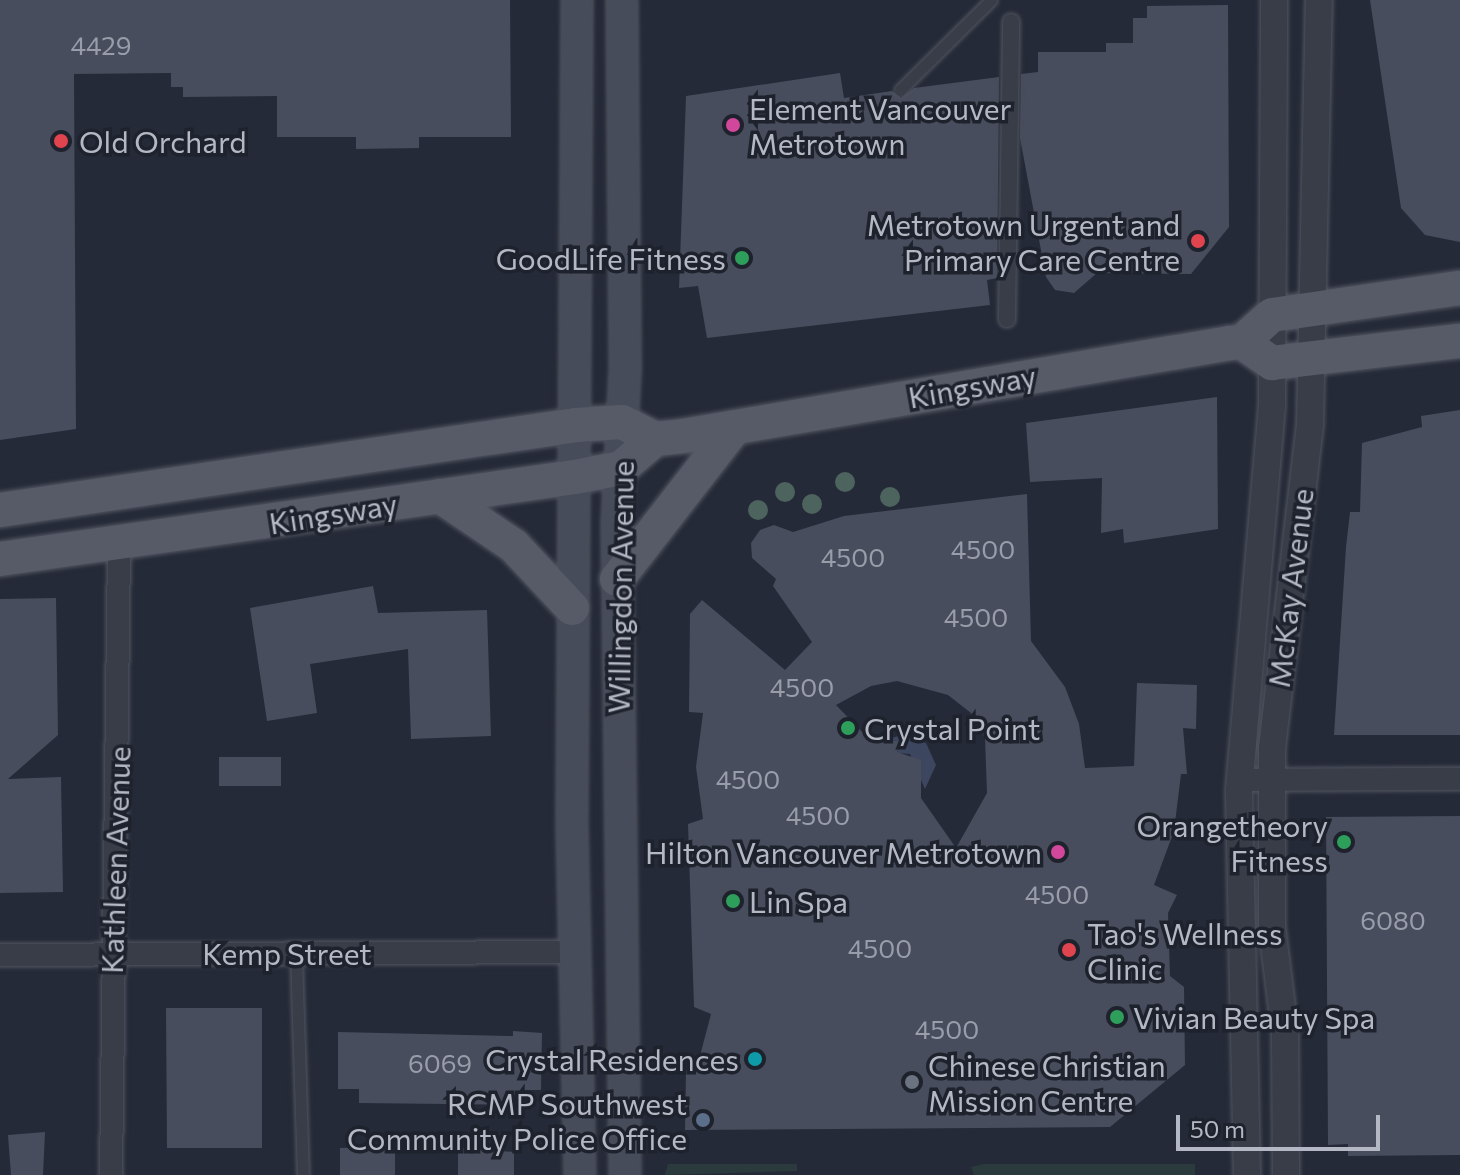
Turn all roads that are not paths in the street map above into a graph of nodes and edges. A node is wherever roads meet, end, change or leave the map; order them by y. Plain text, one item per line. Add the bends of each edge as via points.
1 (577, 0) edge
2 (622, 0) edge
3 (991, 0) edge
4 (1274, 0) edge
5 (1319, 0) edge
6 (1011, 22) dead end
7 (900, 90) dead end
8 (1460, 288) edge
9 (1315, 309) junction
10 (1272, 315) junction
11 (1007, 319) dead end
12 (1460, 341) edge
13 (1242, 342) junction
14 (1315, 357) junction
15 (1272, 363) junction
16 (622, 422) junction
17 (576, 425) junction
18 (735, 427) junction
19 (655, 439) junction
20 (621, 468) junction
21 (575, 477) junction
22 (440, 496) junction
23 (0, 510) edge
24 (119, 544) junction
25 (0, 559) edge
26 (617, 579) junction
27 (572, 608) junction
28 (1272, 779) junction
29 (1460, 779) edge
30 (1240, 780) junction
31 (574, 952) junction
32 (114, 953) junction
33 (296, 954) junction
34 (0, 955) edge
35 (111, 1175) edge
36 (303, 1175) edge
37 (580, 1175) edge
38 (625, 1175) edge
39 (1247, 1175) edge
40 (1286, 1175) edge

1 - 17 main road, Willingdon Avenue
2 - 16 main road, Willingdon Avenue
3 - 7 lane
4 - 10 street, McKay Avenue
5 - 9 street, McKay Avenue
6 - 11 street
8 - 9 main road
9 - 10 main road
9 - 14 street, McKay Avenue
10 - 13 main road
10 - 15 street, McKay Avenue
12 - 14 main road
13 - 15 main road
13 - 18 main road, Kingsway
14 - 15 main road
14 - 28 street, McKay Avenue
15 - 30 street, McKay Avenue
16 - 17 main road, Kingsway
16 - 19 main road
16 - 20 main road, Willingdon Avenue
17 - 21 main road, Willingdon Avenue
17 - 23 main road, Kingsway
18 - 19 main road, Kingsway
18 - 26 main road
19 - 20 main road, Kingsway
20 - 21 main road, Kingsway
20 - 26 main road, Willingdon Avenue
21 - 22 main road, Kingsway
21 - 27 main road, Willingdon Avenue
22 - 24 main road, Kingsway
22 - 27 main road via 514,546
24 - 25 main road, Kingsway
24 - 32 street, Kathleen Avenue
26 - 38 main road, Willingdon Avenue
27 - 31 main road, Willingdon Avenue
28 - 29 street
28 - 30 street
28 - 40 street, McKay Avenue
30 - 39 street, McKay Avenue
31 - 33 street, Kemp Street
31 - 37 main road, Willingdon Avenue
32 - 33 street, Kemp Street
32 - 34 street, Kemp Street
32 - 35 street, Kathleen Avenue
33 - 36 lane

